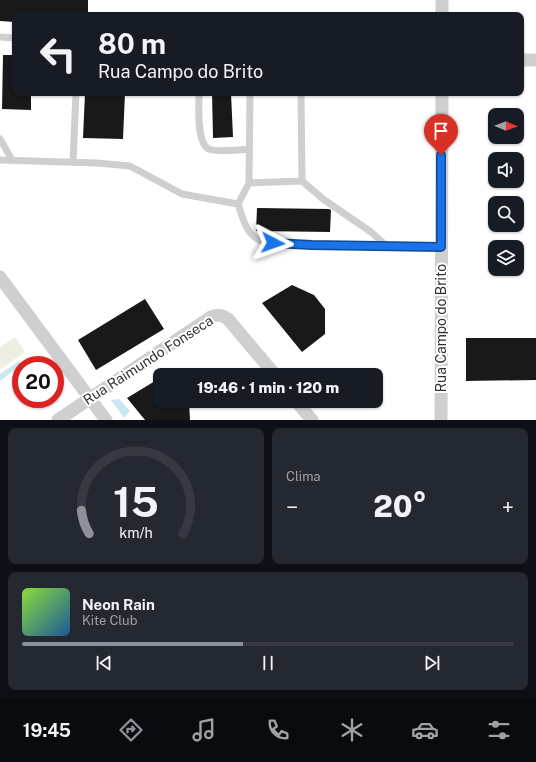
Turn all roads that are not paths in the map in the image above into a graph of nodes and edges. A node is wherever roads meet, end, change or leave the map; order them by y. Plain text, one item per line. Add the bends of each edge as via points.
1 (442, 0) edge
2 (442, 12) edge
3 (0, 37) edge
4 (12, 38) edge
5 (524, 60) edge
6 (536, 60) edge
7 (76, 96) edge
8 (199, 96) edge
9 (250, 96) edge
10 (301, 96) edge
11 (442, 96) edge
12 (0, 139) edge
13 (249, 149) junction
14 (0, 160) edge
15 (12, 160) junction
16 (73, 162) junction
17 (302, 180) junction
18 (249, 183) junction
19 (238, 204) junction
20 (388, 247) junction
21 (441, 247) junction
22 (0, 277) edge
23 (269, 368) edge
24 (90, 398) junction
25 (302, 408) edge
26 (58, 420) edge
27 (106, 420) edge
28 (312, 420) edge
29 (441, 420) edge

1 - 2 street
3 - 4 lane
5 - 6 street
7 - 16 lane
8 - 13 lane via 200,134 203,144 209,149 216,150
9 - 13 lane
10 - 17 lane
11 - 21 street, Rua Campo do Brito
12 - 15 lane
13 - 18 lane
14 - 15 lane
15 - 16 lane
16 - 19 lane via 130,166 182,194
17 - 18 lane
17 - 20 lane via 323,199
18 - 19 lane
19 - 20 lane via 249,232 264,242
20 - 21 lane
21 - 29 street, Rua Campo do Brito
22 - 24 street
23 - 24 street, Rua Raimundo Fonseca via 228,319 220,315 211,317
24 - 26 street, Rua Raimundo Fonseca
24 - 27 street
25 - 28 street

